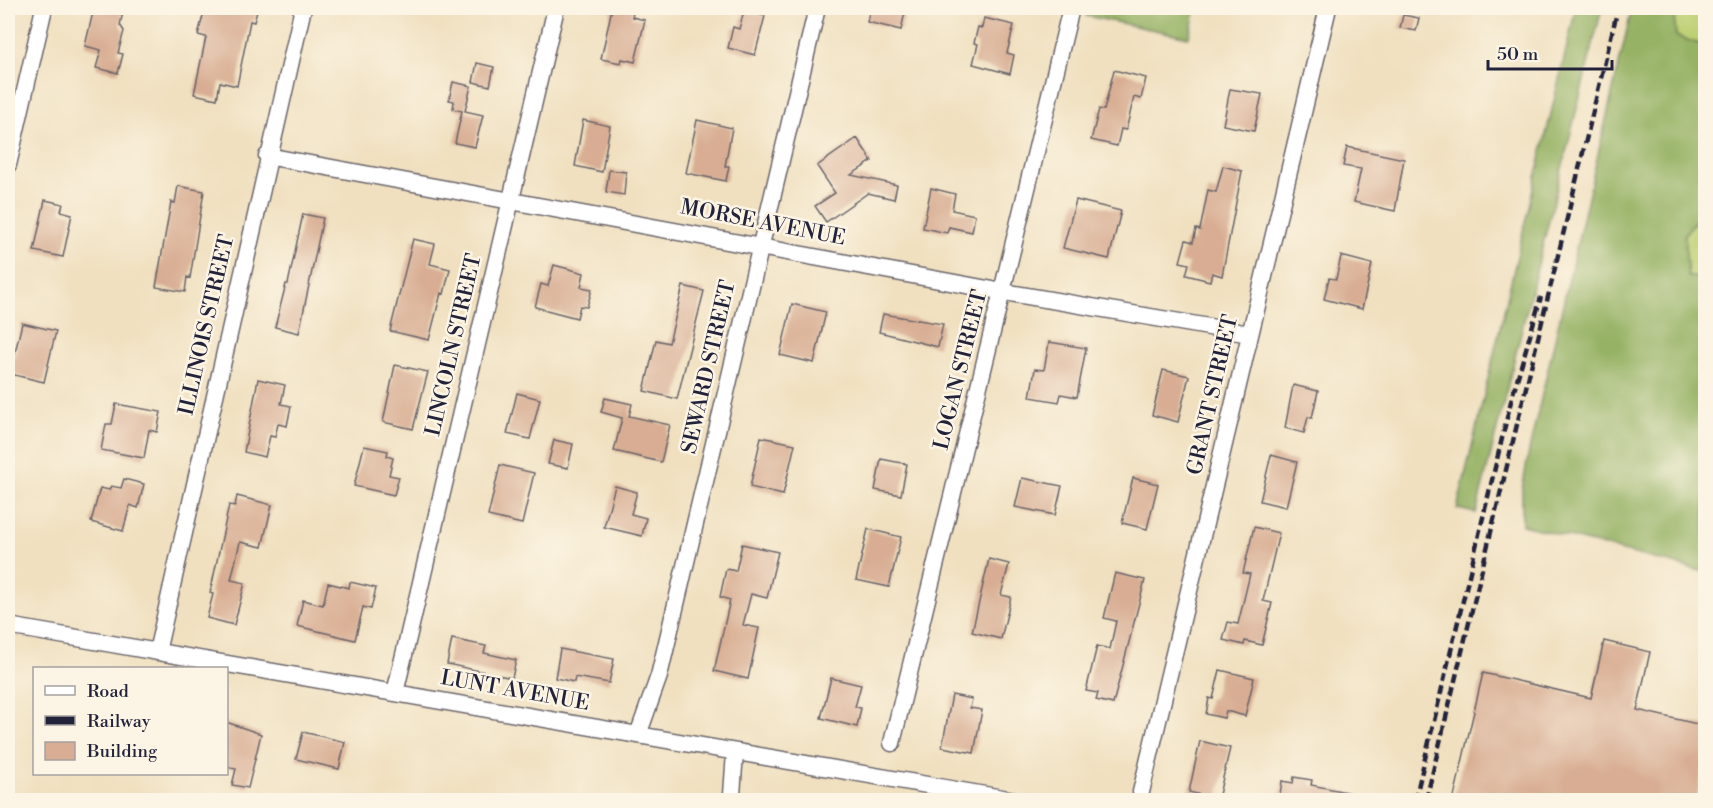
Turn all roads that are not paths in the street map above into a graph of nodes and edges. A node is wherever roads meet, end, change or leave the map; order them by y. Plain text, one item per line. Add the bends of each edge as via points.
1 (44, 8) edge
2 (303, 8) edge
3 (556, 8) edge
4 (817, 8) edge
5 (1071, 8) edge
6 (1328, 8) edge
7 (13, 115) edge
8 (267, 156) junction
9 (8, 165) edge
10 (511, 199) junction
11 (761, 245) junction
12 (1004, 292) junction
13 (1250, 333) junction
14 (8, 626) edge
15 (157, 652) junction
16 (395, 693) junction
17 (638, 735) junction
18 (892, 743) dead end
19 (735, 752) junction
20 (1141, 792) dead end
21 (735, 801) edge
22 (1014, 801) edge

1 - 7 street
2 - 8 street, ILLINOIS STREET
3 - 10 street, LINCOLN STREET
4 - 11 street, SEWARD STREET
5 - 12 street, LOGAN STREET
6 - 13 street, GRANT STREET
7 - 9 street
8 - 10 street, MORSE AVENUE
8 - 15 street, ILLINOIS STREET
10 - 11 street, MORSE AVENUE
10 - 16 street, LINCOLN STREET
11 - 12 street, MORSE AVENUE
11 - 17 street, SEWARD STREET via 659,676
12 - 13 street, MORSE AVENUE
12 - 18 street, LOGAN STREET
13 - 20 street, GRANT STREET
14 - 15 street, LUNT AVENUE
15 - 16 street, LUNT AVENUE
16 - 17 street, LUNT AVENUE
17 - 19 street, LUNT AVENUE
19 - 21 street
19 - 22 street, LUNT AVENUE

